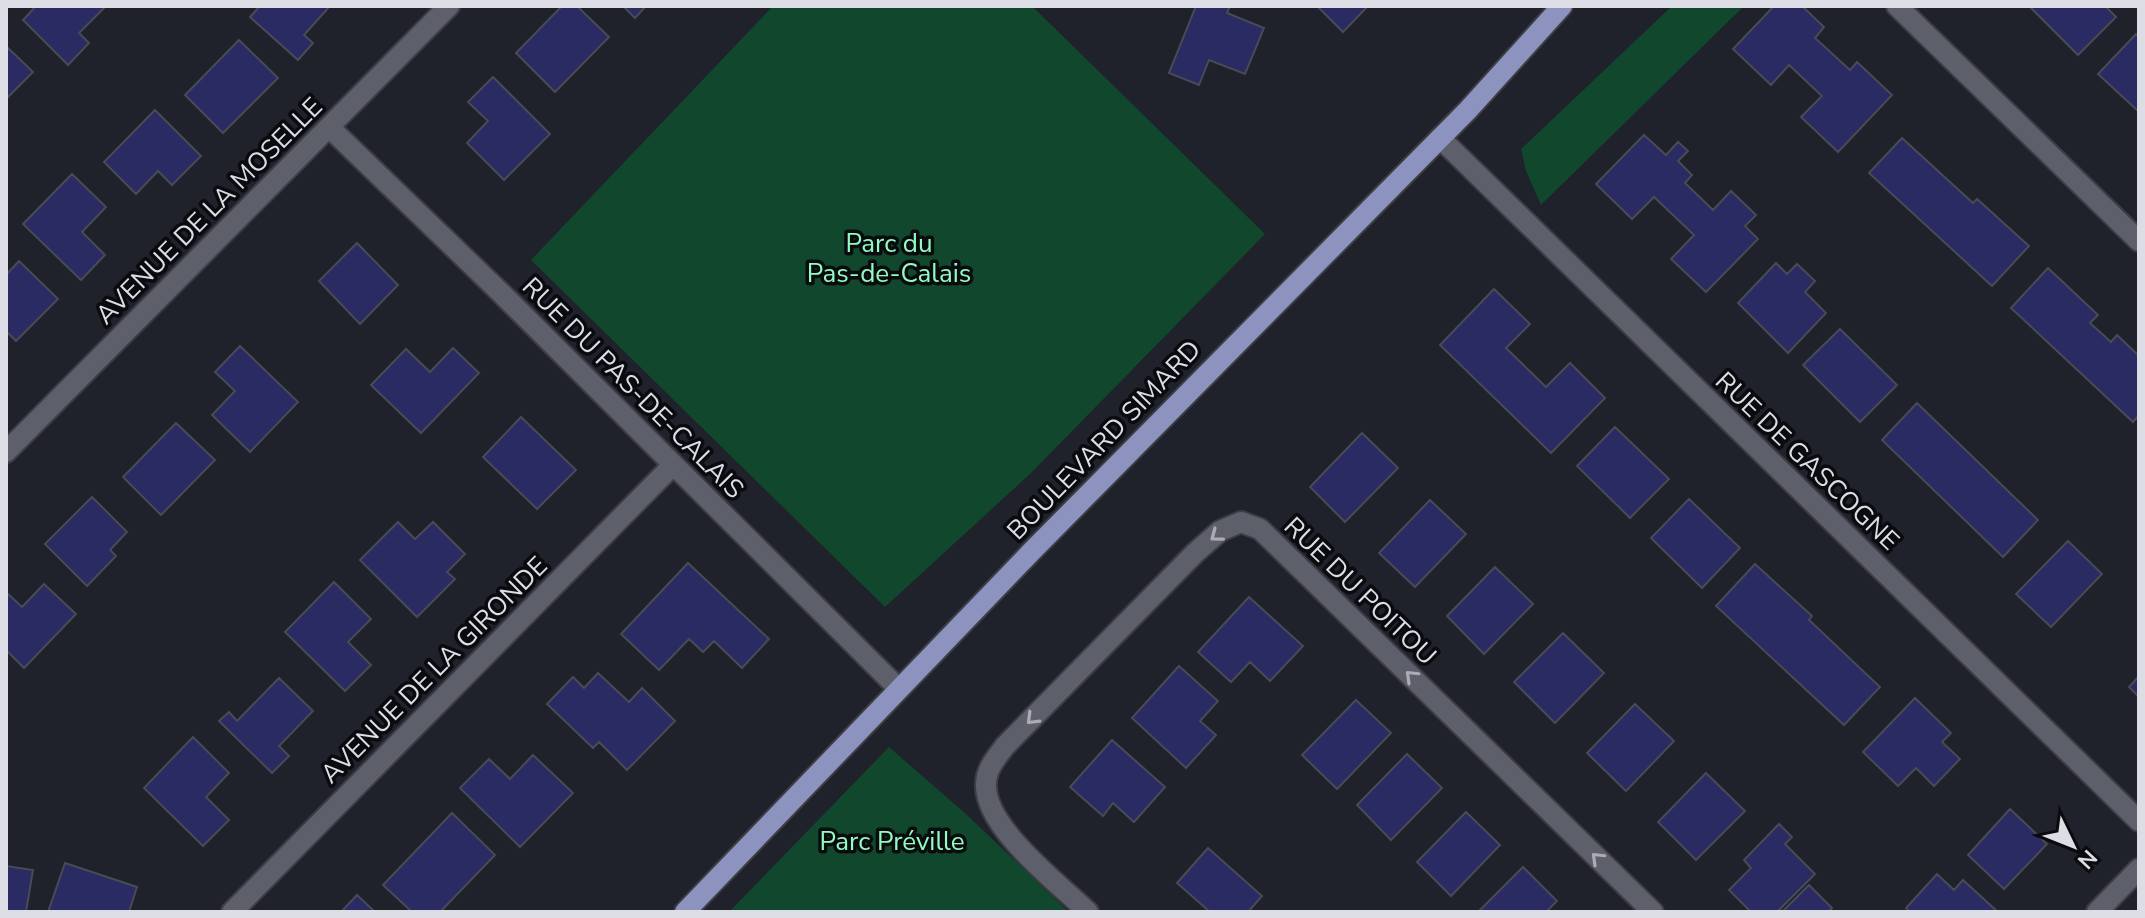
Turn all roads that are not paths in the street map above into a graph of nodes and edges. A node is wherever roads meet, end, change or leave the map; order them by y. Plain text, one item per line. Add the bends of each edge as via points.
1 (449, 6) edge
2 (1562, 6) edge
3 (1897, 6) edge
4 (329, 127) junction
5 (1440, 138) junction
6 (2139, 241) edge
7 (6, 452) edge
8 (673, 465) junction
9 (899, 689) junction
10 (2139, 821) edge
11 (2139, 869) edge
12 (232, 912) edge
13 (685, 912) edge
14 (1088, 912) edge
15 (1653, 912) edge
16 (2097, 912) edge

1 - 4 street, AVENUE DE LA MOSELLE
2 - 5 main road, BOULEVARD SIMARD
3 - 6 street
4 - 7 street, AVENUE DE LA MOSELLE
4 - 8 street, RUE DU PAS-DE-CALAIS
5 - 9 main road, BOULEVARD SIMARD
5 - 10 street, RUE DE GASCOGNE
8 - 9 street, RUE DU PAS-DE-CALAIS
8 - 12 street, AVENUE DE LA GIRONDE
9 - 13 main road, BOULEVARD SIMARD
11 - 16 street
15 -> 14 street, RUE DU POITOU via 1260,529 1241,522 1220,531 1195,553 991,764 986,784 996,820

